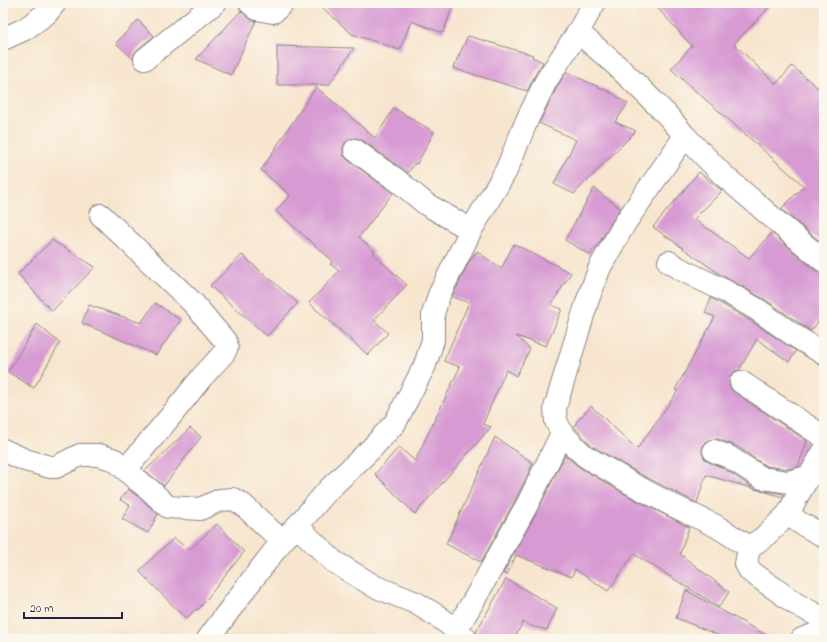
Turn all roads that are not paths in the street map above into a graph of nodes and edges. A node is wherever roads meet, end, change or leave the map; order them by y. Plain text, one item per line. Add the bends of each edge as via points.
1 (55, 3) edge
2 (215, 3) edge
3 (250, 3) edge
4 (283, 3) edge
5 (594, 3) edge
6 (578, 32) junction
7 (3, 39) edge
8 (145, 59) dead end
9 (685, 136) junction
10 (355, 150) dead end
11 (101, 215) dead end
12 (471, 230) junction
13 (824, 261) edge
14 (669, 262) dead end
15 (824, 354) edge
16 (741, 382) dead end
17 (562, 433) junction
18 (824, 437) edge
19 (3, 450) edge
20 (714, 451) dead end
21 (824, 451) edge
22 (126, 470) junction
23 (808, 477) junction
24 (788, 514) junction
25 (290, 533) junction
26 (824, 536) edge
27 (749, 547) junction
28 (824, 619) edge
29 (824, 631) edge
30 (461, 634) edge
31 (208, 639) edge
32 (802, 639) edge

1 - 7 street via 47,13
2 - 8 street
3 - 4 street via 257,9 273,12
5 - 6 street
6 - 9 street via 641,89
6 - 12 street via 546,81 506,171
9 - 13 street via 722,174
9 - 17 street via 625,223 600,267 584,310 555,408 556,421
10 - 12 street via 426,204
11 - 22 street via 194,304 226,342 227,347
12 - 25 street via 438,295 433,314 432,340 425,365 395,423 329,489
14 - 15 street via 758,310
16 - 18 street
17 - 27 street via 585,456 634,485 716,526
17 - 30 street via 528,503 474,600
19 - 22 street via 50,468 80,455 99,455 115,460
20 - 23 street via 729,457 762,478 788,482
21 - 23 street
22 - 25 street via 168,507 200,509 220,500 233,499
23 - 24 street
24 - 26 street
24 - 27 street via 763,538
25 - 30 street via 374,586 416,603
25 - 31 street
27 - 28 street via 746,564 750,571 796,604
29 - 32 street

